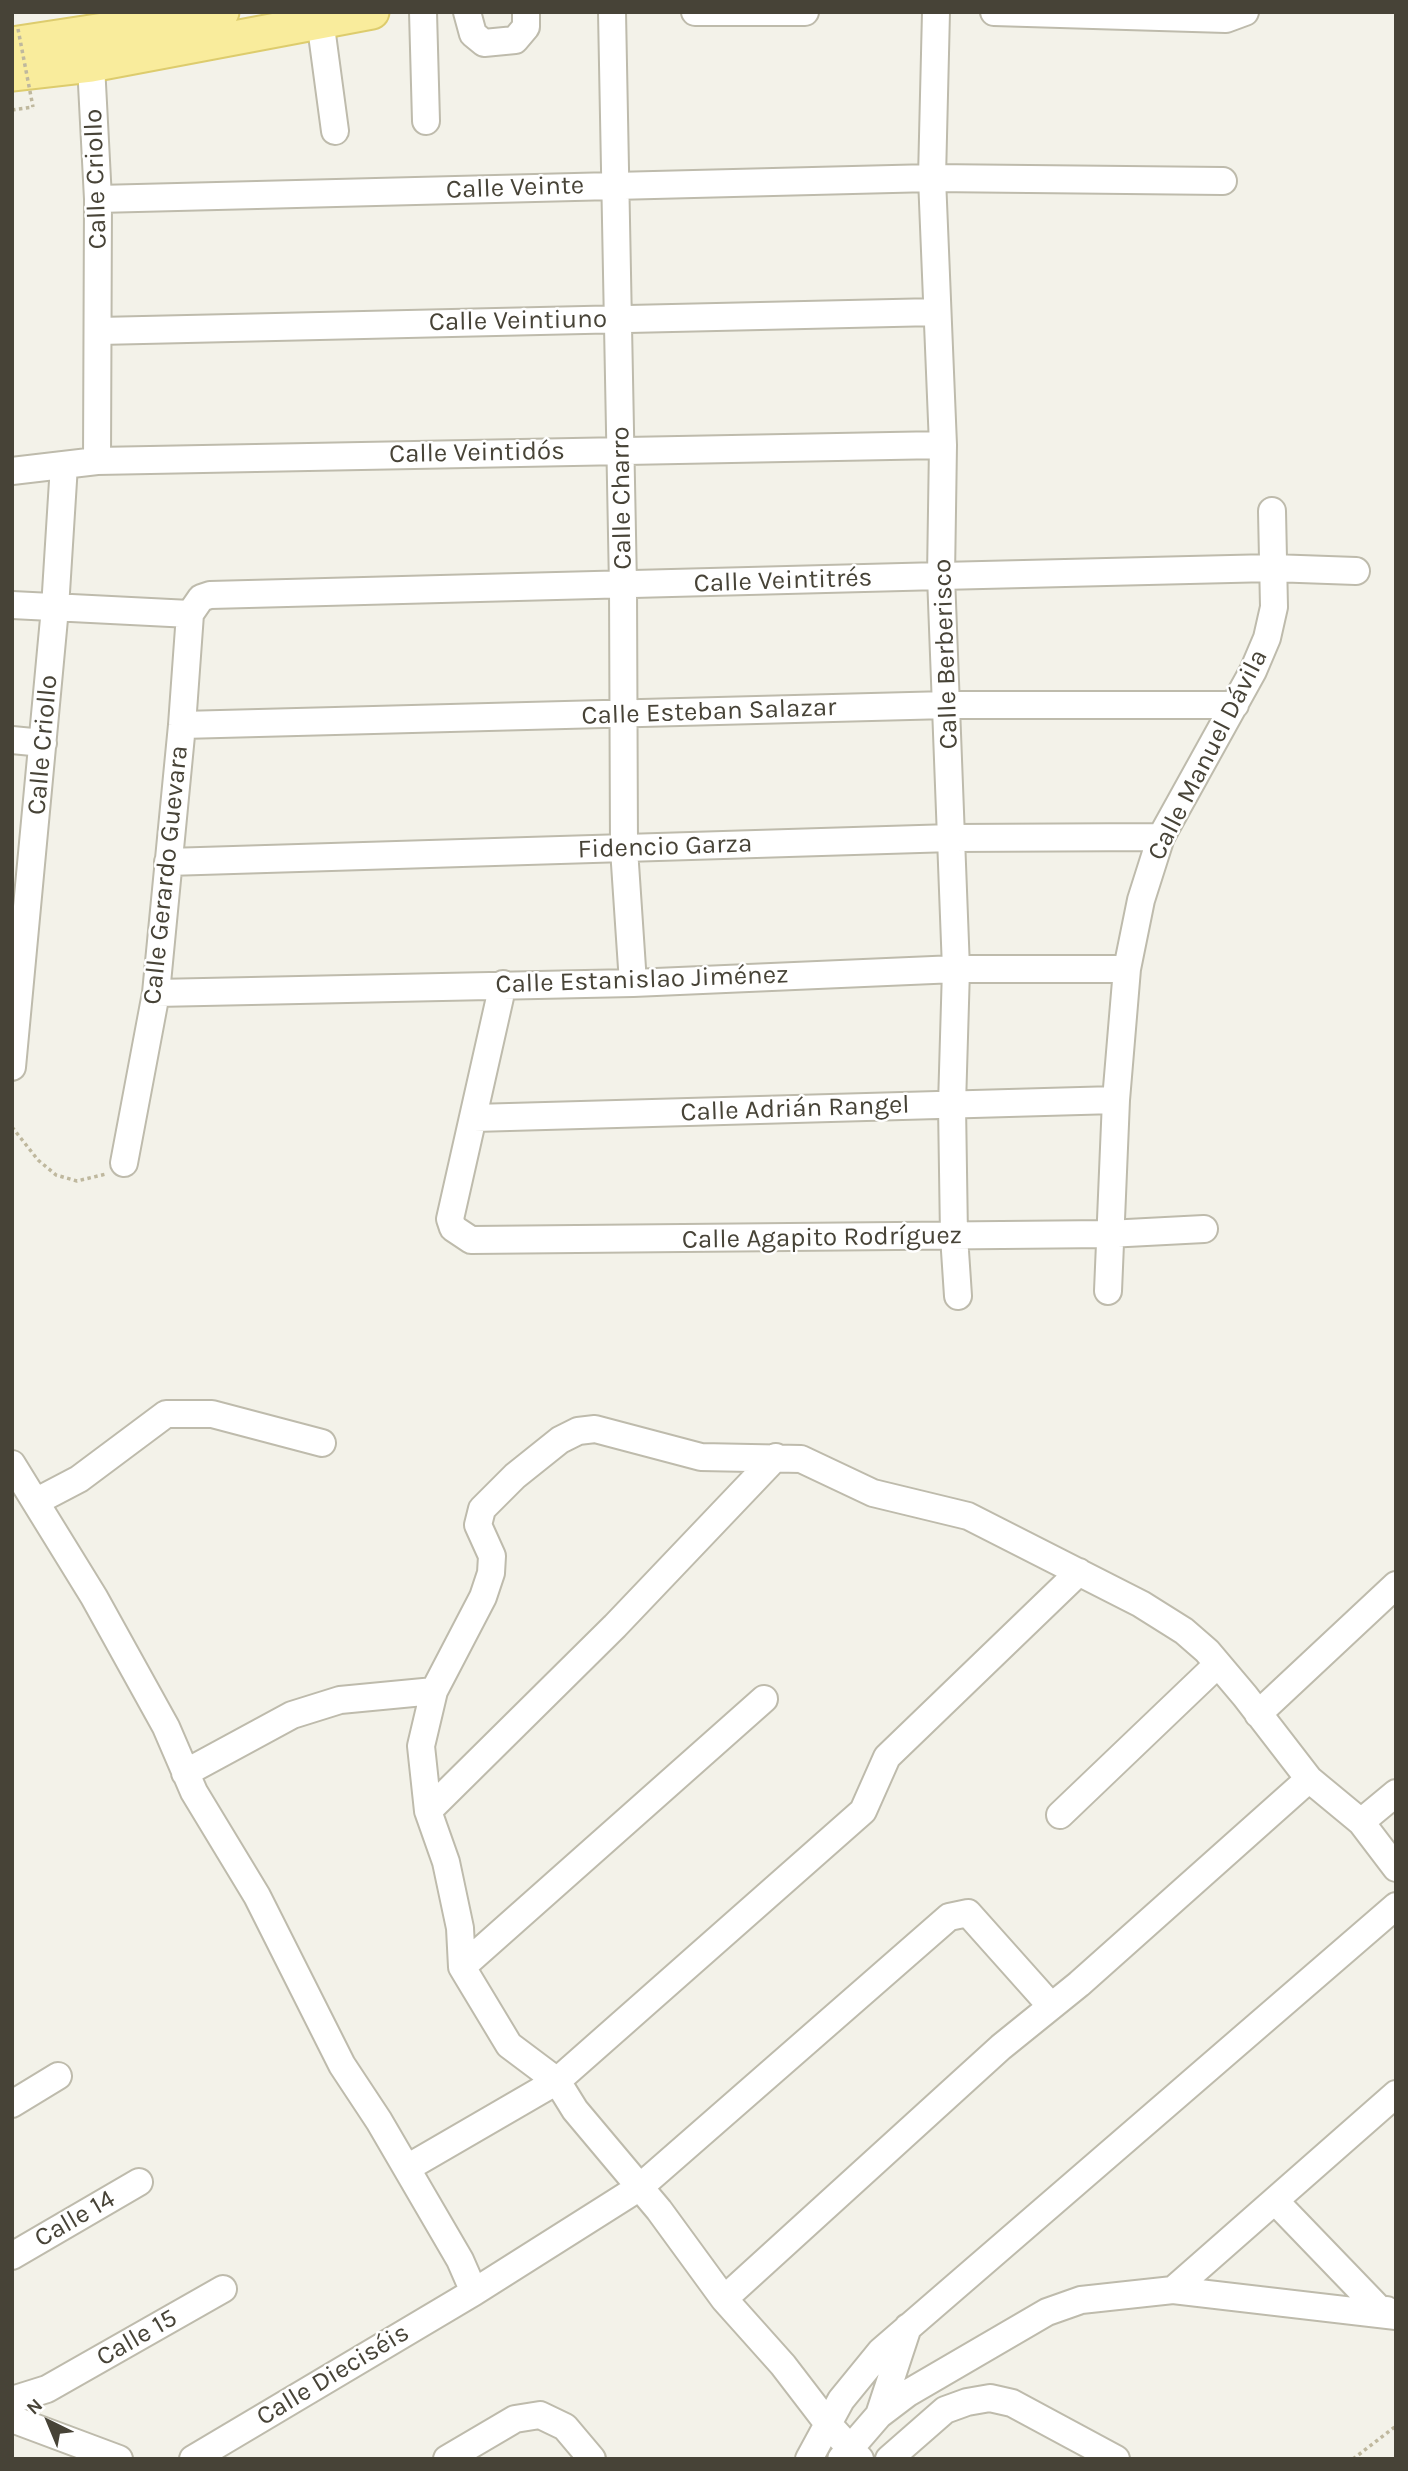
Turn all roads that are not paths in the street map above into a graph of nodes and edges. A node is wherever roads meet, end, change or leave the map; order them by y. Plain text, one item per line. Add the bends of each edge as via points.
1 (222, 12) edge
2 (372, 12) edge
3 (423, 12) edge
4 (467, 12) edge
5 (526, 12) edge
6 (612, 12) edge
7 (695, 12) edge
8 (805, 12) edge
9 (936, 12) edge
10 (994, 12) edge
11 (1245, 12) edge
12 (320, 17) edge
13 (162, 28) edge
14 (15, 37) edge
15 (90, 65) junction
16 (12, 74) edge
17 (426, 121) dead end
18 (335, 131) dead end
19 (932, 178) junction
20 (1223, 181) dead end
21 (615, 185) junction
22 (97, 199) junction
23 (937, 312) junction
24 (618, 318) junction
25 (99, 331) junction
26 (943, 445) junction
27 (620, 450) junction
28 (97, 461) junction
29 (64, 464) junction
30 (12, 471) edge
31 (1272, 511) dead end
32 (1272, 568) junction
33 (1356, 571) dead end
34 (941, 576) junction
35 (623, 586) junction
36 (12, 605) edge
37 (55, 608) junction
38 (190, 614) junction
39 (948, 705) junction
40 (1235, 705) junction
41 (624, 715) junction
42 (182, 725) junction
43 (12, 740) edge
44 (43, 743) junction
45 (1161, 837) junction
46 (952, 838) junction
47 (624, 849) junction
48 (168, 862) junction
49 (956, 969) junction
50 (1127, 969) junction
51 (633, 983) junction
52 (503, 984) junction
53 (156, 993) junction
54 (12, 1067) edge
55 (1116, 1100) junction
56 (951, 1105) junction
57 (474, 1118) junction
58 (124, 1163) road end
59 (1204, 1229) dead end
60 (1108, 1234) junction
61 (954, 1236) junction
62 (1108, 1291) dead end
63 (958, 1296) dead end
64 (322, 1443) dead end
65 (776, 1457) junction
66 (12, 1464) edge
67 (37, 1501) junction
68 (1079, 1572) junction
69 (1396, 1585) edge
70 (1218, 1664) junction
71 (433, 1691) junction
72 (764, 1699) dead end
73 (1258, 1714) junction
74 (185, 1773) junction
75 (1309, 1779) junction
76 (1396, 1793) edge
77 (428, 1811) junction
78 (1060, 1815) dead end
79 (1361, 1822) junction
80 (1396, 1868) edge
81 (1396, 1906) edge
82 (462, 1967) junction
83 (1051, 2006) junction
84 (58, 2076) dead end
85 (557, 2081) junction
86 (1396, 2094) edge
87 (12, 2104) edge
88 (407, 2168) junction
89 (139, 2182) dead end
90 (640, 2187) junction
91 (1276, 2202) junction
92 (12, 2256) edge
93 (223, 2289) dead end
94 (1173, 2290) junction
95 (474, 2292) junction
96 (724, 2299) junction
97 (1392, 2311) edge
98 (908, 2327) junction
99 (12, 2400) edge
100 (878, 2415) junction
101 (12, 2419) edge
102 (828, 2426) junction
103 (850, 2455) edge
104 (119, 2459) edge
105 (193, 2459) edge
106 (447, 2459) edge
107 (592, 2459) edge
108 (809, 2459) edge
109 (889, 2459) edge
110 (1116, 2459) edge

1 - 13 main road
2 - 12 main road
3 - 17 street
4 - 5 street via 473,34 484,43 514,40 526,27
6 - 21 street, Calle Charro
7 - 8 street
9 - 19 street, Calle Berberisco
10 - 11 street via 1226,19
12 - 13 main road
12 - 18 street
13 - 14 main road
13 - 15 main road
15 - 16 main road
15 - 22 street, Calle Criollo
19 - 20 street, Calle Veinte
19 - 21 street, Calle Veinte
19 - 23 street, Calle Berberisco
21 - 22 street, Calle Veinte
21 - 24 street, Calle Charro
22 - 25 street, Calle Criollo
23 - 24 street, Calle Veintiuno
23 - 26 street, Calle Berberisco
24 - 25 street, Calle Veintiuno
24 - 27 street, Calle Charro
25 - 28 street, Calle Criollo
26 - 27 street, Calle Veintidós
26 - 34 street, Calle Berberisco
27 - 28 street, Calle Veintidós
27 - 35 street, Calle Charro
28 - 29 street, Calle Veintidós
29 - 30 street, Calle Veintidós
29 - 37 street, Calle Criollo
31 - 32 street, Calle Manuel Dávila
32 - 33 street, Calle Veintitrés
32 - 34 street, Calle Veintitrés
32 - 40 street, Calle Manuel Dávila via 1273,607 1267,638
34 - 35 street, Calle Veintitrés
34 - 39 street, Calle Berberisco
35 - 38 street, Calle Veintitrés via 210,595 201,598
35 - 41 street, Calle Charro
36 - 37 street
37 - 38 street
37 - 44 street, Calle Criollo
38 - 42 street, Calle Gerardo Guevara
39 - 40 street, Calle Esteban Salazar
39 - 41 street, Calle Esteban Salazar
39 - 46 street, Calle Berberisco
40 - 45 street, Calle Manuel Dávila
41 - 42 street, Calle Esteban Salazar
41 - 47 street, Calle Charro
42 - 48 street, Calle Gerardo Guevara
43 - 44 street
44 - 54 street, Calle Criollo
45 - 46 street, Fidencio Garza
45 - 50 street, Calle Manuel Dávila via 1141,900
46 - 47 street, Fidencio Garza
46 - 49 street, Calle Berberisco
47 - 48 street, Fidencio Garza
47 - 51 street, Calle Charro
48 - 53 street, Calle Gerardo Guevara
49 - 50 street, Calle Estanislao Jiménez
49 - 51 street, Calle Estanislao Jiménez
49 - 56 street, Calle Berberisco
50 - 55 street, Calle Manuel Dávila
51 - 52 street, Calle Estanislao Jiménez
52 - 53 street, Calle Estanislao Jiménez
52 - 57 street
53 - 58 street, Calle Gerardo Guevara
55 - 56 street, Calle Adrián Rangel
55 - 60 street, Calle Manuel Dávila
56 - 57 street, Calle Adrián Rangel
56 - 61 street, Calle Berberisco
57 - 61 street, Calle Agapito Rodríguez via 450,1219 460,1236 482,1242
59 - 60 street, Calle Agapito Rodríguez
60 - 61 street, Calle Agapito Rodríguez
60 - 62 street, Calle Manuel Dávila
61 - 63 street, Calle Berberisco
64 - 67 street via 212,1414 166,1414 79,1479
65 - 68 street via 801,1459 873,1493 968,1516
65 - 71 street via 701,1457 595,1429 560,1440 482,1509 478,1525 492,1556 491,1573
65 - 77 street via 615,1626
66 - 67 street
67 - 74 street via 166,1727
68 - 70 street via 1184,1631
68 - 85 street via 887,1757 863,1811
69 - 73 street
70 - 73 street
70 - 78 street
71 - 74 street via 340,1700 304,1711
71 - 77 street via 421,1746
72 - 82 street
73 - 75 street
74 - 88 street via 257,1896 342,2065
75 - 79 street
75 - 83 street
76 - 79 street
77 - 82 street via 446,1862 460,1928
79 - 80 street
81 - 98 street
82 - 85 street via 509,2045
83 - 90 street, Calle Dieciséis via 968,1913 949,1917
83 - 96 street
84 - 87 street
85 - 88 street
85 - 90 street via 575,2110
86 - 91 street
88 - 95 street
89 - 92 street, Calle 14
90 - 95 street, Calle Dieciséis
90 - 96 street
91 - 94 street
91 - 97 street
93 - 99 street, Calle 15 via 47,2389
94 - 97 street
94 - 100 street via 1092,2298 1047,2312 946,2369
95 - 105 street, Calle Dieciséis
96 - 102 street via 783,2365
98 - 100 street
98 - 102 street via 856,2379
100 - 103 street
101 - 104 street
102 - 103 street
102 - 108 street
106 - 107 street via 514,2419 540,2416 565,2427
109 - 110 street via 944,2410 990,2398 1012,2403

